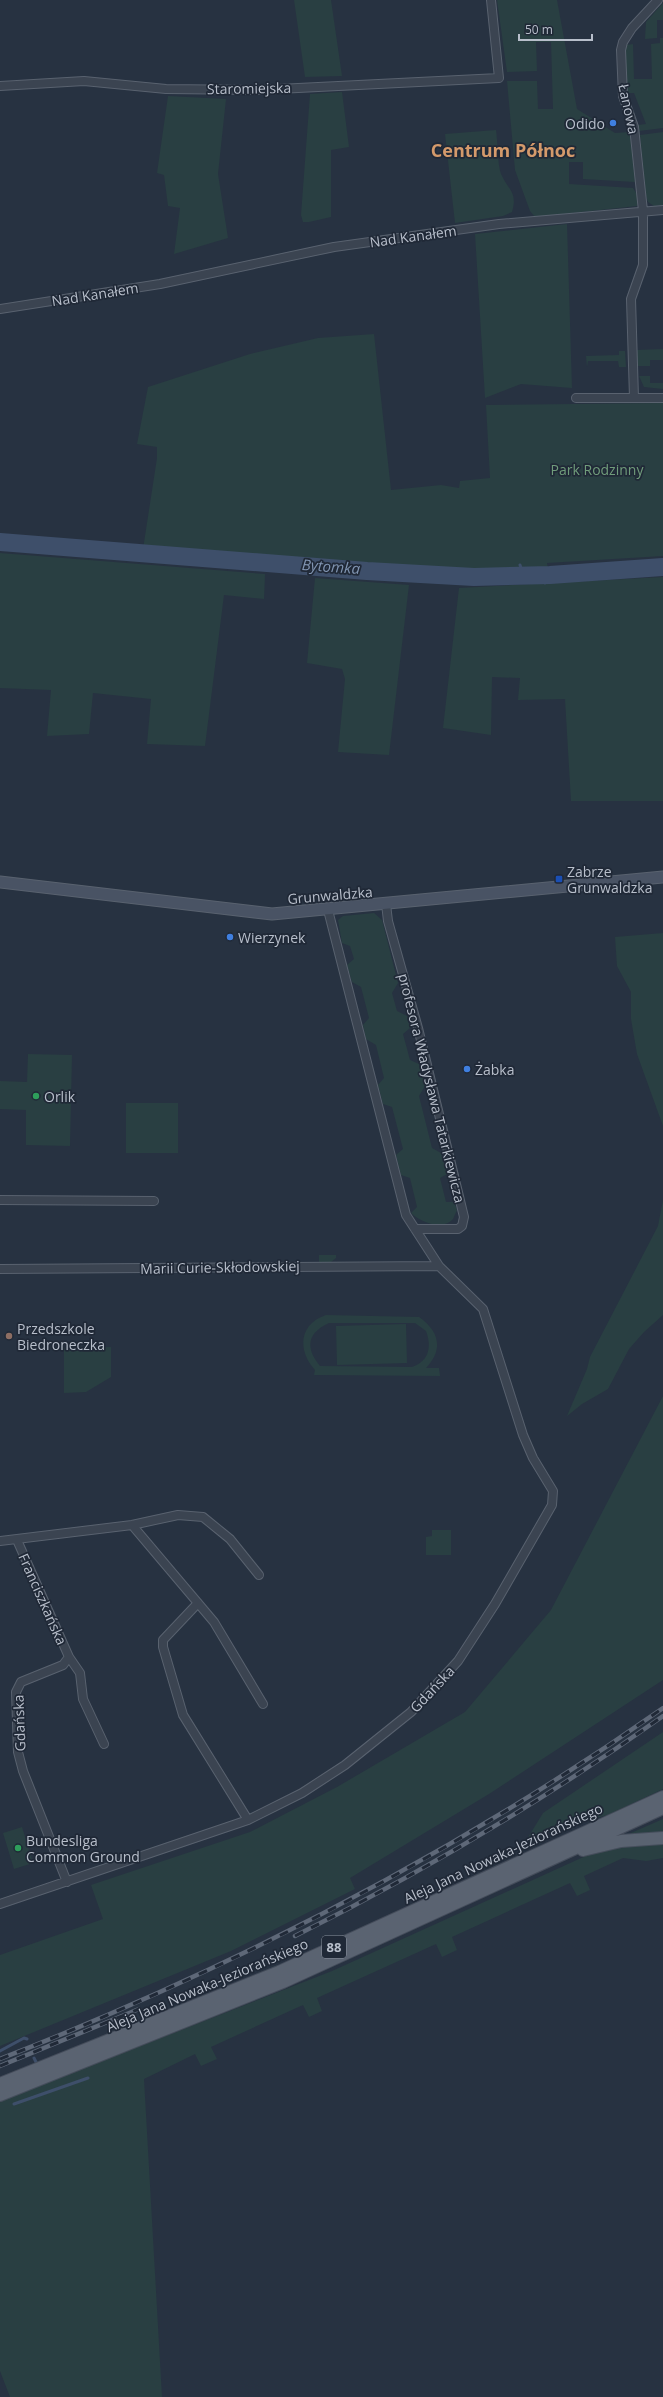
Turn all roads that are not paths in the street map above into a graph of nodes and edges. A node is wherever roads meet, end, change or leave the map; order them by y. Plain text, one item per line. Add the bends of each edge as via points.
1 (492, 0) edge
2 (658, 0) edge
3 (0, 86) edge
4 (663, 210) edge
5 (643, 212) junction
6 (0, 309) edge
7 (576, 398) dead end
8 (634, 398) junction
9 (663, 398) edge
10 (663, 877) edge
11 (0, 882) edge
12 (386, 904) junction
13 (328, 910) junction
14 (0, 1200) edge
15 (154, 1201) dead end
16 (415, 1229) junction
17 (439, 1266) junction
18 (0, 1269) edge
19 (132, 1524) junction
20 (17, 1540) junction
21 (0, 1541) edge
22 (259, 1575) dead end
23 (198, 1603) junction
24 (69, 1657) junction
25 (263, 1704) dead end
26 (104, 1744) dead end
27 (663, 1797) edge
28 (663, 1808) edge
29 (248, 1820) junction
30 (663, 1838) edge
31 (543, 1862) junction
32 (67, 1882) junction
33 (0, 1904) edge
34 (0, 2084) edge
35 (0, 2095) edge

1 - 3 street, Staromiejska via 499,78 258,90 166,89 84,81
2 - 5 street, Łanowa via 632,28 621,50 623,96 634,127
4 - 5 street
5 - 6 street, Nad Kanałem via 524,222 334,247 160,284
5 - 8 street via 643,265 631,299
7 - 8 street
8 - 9 street
10 - 12 street, Grunwaldzka
11 - 13 street, Grunwaldzka via 248,912 287,914
12 - 13 street, Grunwaldzka
12 - 16 street, profesora Władysława Tatarkiewicza via 388,921 418,1028 464,1217 462,1226 458,1229
13 - 16 street via 406,1215
14 - 15 street
16 - 17 street
17 - 18 street, Marii Curie-Skłodowskiej
17 - 29 street, Gdańska via 483,1309 523,1435 533,1458 550,1485 553,1498 549,1511 479,1630 458,1661 428,1694 386,1734 345,1765 302,1793
19 - 20 street
19 - 22 street via 178,1515 204,1517 230,1539
19 - 23 street
20 - 21 street
20 - 24 street, Franciszkańska
23 - 25 street via 235,1654
23 - 29 street via 163,1640 162,1647 183,1715
24 - 26 street via 80,1673 83,1699
24 - 32 street, Gdańska via 63,1665 21,1682 16,1692 18,1752 23,1771
27 - 34 main road, Aleja Jana Nowaka-Jeziorańskiego / 88 via 279,1972
28 - 31 main road, Aleja Jana Nowaka-Jeziorańskiego / 88
29 - 32 street, Gdańska
30 - 31 main road via 621,1841
31 - 35 main road, Aleja Jana Nowaka-Jeziorańskiego / 88 via 283,1982
32 - 33 street, Gdańska

